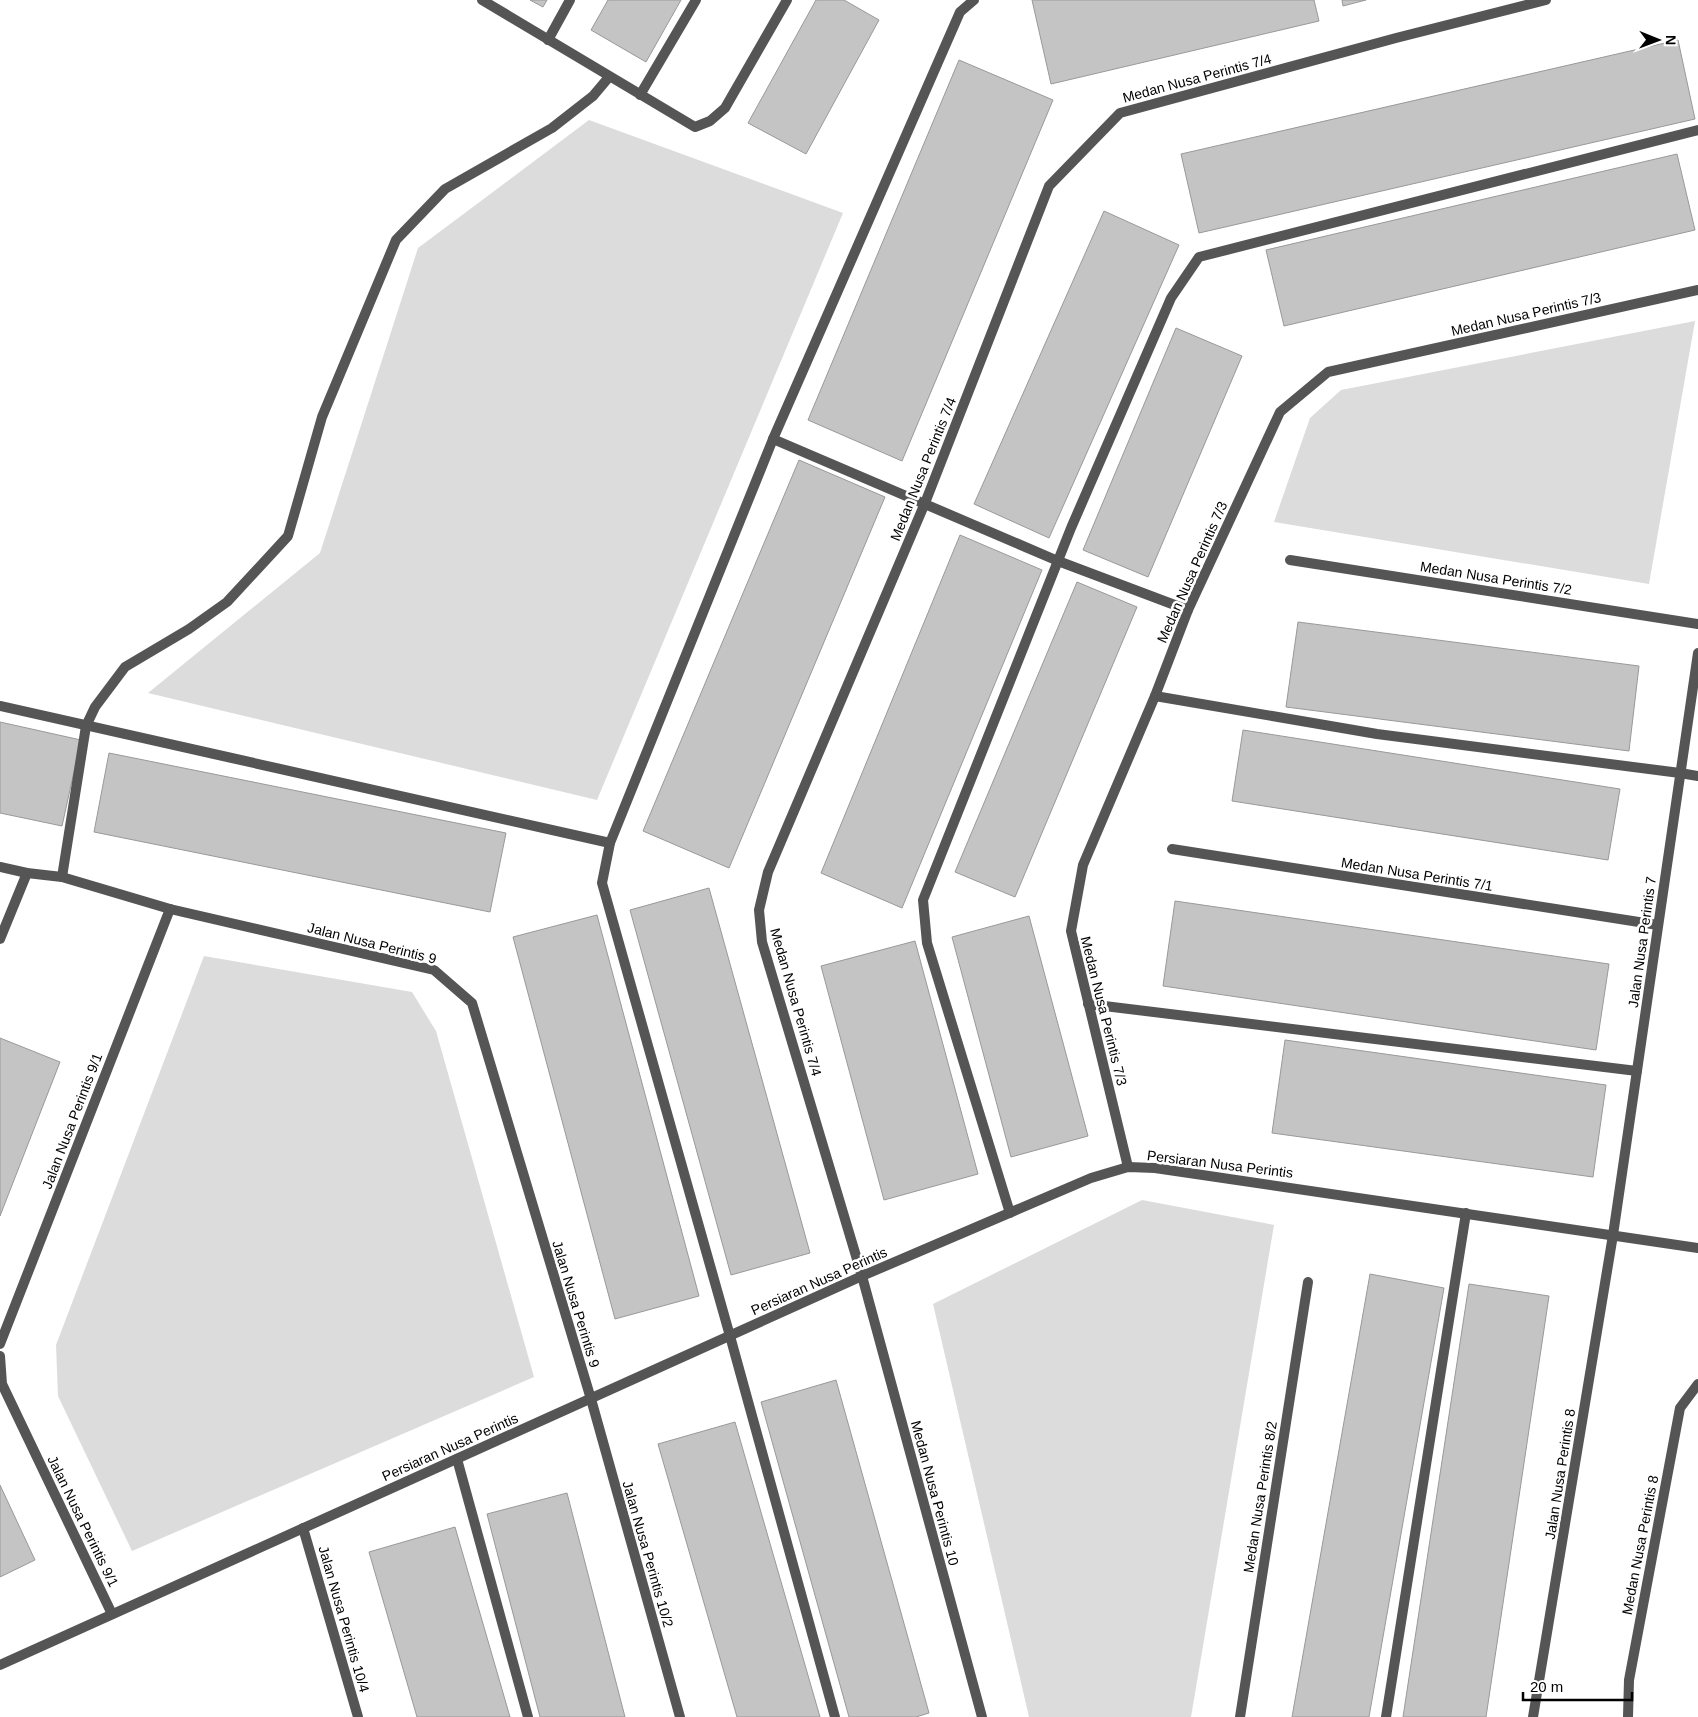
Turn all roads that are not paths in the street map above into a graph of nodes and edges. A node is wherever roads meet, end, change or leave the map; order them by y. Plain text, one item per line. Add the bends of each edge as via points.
1 (482, 0) edge
2 (570, 0) edge
3 (696, 0) edge
4 (787, 0) edge
5 (974, 0) edge
6 (1546, 0) edge
7 (548, 40) junction
8 (609, 77) junction
9 (640, 95) junction
10 (1698, 130) edge
11 (1698, 290) edge
12 (773, 438) junction
13 (925, 503) junction
14 (1290, 560) dead end
15 (1058, 561) junction
16 (1188, 610) junction
17 (1698, 624) edge
18 (1698, 653) edge
19 (1155, 696) junction
20 (0, 706) edge
21 (86, 726) junction
22 (1680, 773) junction
23 (1698, 776) edge
24 (610, 843) junction
25 (1172, 849) dead end
26 (0, 867) edge
27 (27, 873) junction
28 (62, 878) junction
29 (170, 909) junction
30 (1658, 925) junction
31 (0, 939) edge
32 (1088, 1004) junction
33 (1637, 1071) junction
34 (1128, 1168) junction
35 (1010, 1213) junction
36 (1466, 1213) junction
37 (1613, 1235) junction
38 (1698, 1248) edge
39 (862, 1276) junction
40 (1308, 1282) dead end
41 (730, 1336) junction
42 (0, 1344) edge
43 (0, 1356) edge
44 (1698, 1384) edge
45 (590, 1399) junction
46 (457, 1459) junction
47 (303, 1528) junction
48 (112, 1614) junction
49 (0, 1664) edge
50 (358, 1717) edge
51 (528, 1717) edge
52 (680, 1717) edge
53 (835, 1717) edge
54 (982, 1717) edge
55 (1240, 1717) edge
56 (1386, 1717) edge
57 (1533, 1717) edge
58 (1628, 1717) edge

1 - 7 street
2 - 7 street
3 - 9 street
4 - 9 street via 725,108 710,121 695,126
5 - 12 street via 960,12
6 - 13 street, Medan Nusa Perintis 7/4 via 1120,113 1049,186
7 - 8 street
8 - 9 street
8 - 21 street via 593,96 552,128 445,189 396,240 322,417 288,536 227,602 189,629 125,666 95,707
10 - 15 street via 1200,257 1171,298
11 - 16 street, Medan Nusa Perintis 7/3 via 1328,372 1280,412
12 - 13 street
12 - 24 street
13 - 15 street
13 - 39 street, Medan Nusa Perintis 7/4 via 768,872 759,910 762,942
14 - 17 street, Medan Nusa Perintis 7/2
15 - 16 street
15 - 35 street via 923,900 927,943
16 - 19 street, Medan Nusa Perintis 7/3
18 - 22 street, Jalan Nusa Perintis 7
19 - 22 street via 1377,734
19 - 32 street, Medan Nusa Perintis 7/3 via 1083,865 1071,931
20 - 21 street
21 - 24 street
21 - 28 street
22 - 23 street
22 - 30 street, Jalan Nusa Perintis 7
24 - 41 street via 602,883
25 - 30 street, Medan Nusa Perintis 7/1
26 - 27 street, Jalan Nusa Perintis 9
27 - 28 street, Jalan Nusa Perintis 9
27 - 31 street
28 - 29 street, Jalan Nusa Perintis 9
29 - 42 street, Jalan Nusa Perintis 9/1
29 - 45 street, Jalan Nusa Perintis 9 via 434,970 472,1002
30 - 33 street, Jalan Nusa Perintis 7
32 - 33 street
32 - 34 street, Medan Nusa Perintis 7/3
33 - 37 street, Jalan Nusa Perintis 7
34 - 35 street, Persiaran Nusa Perintis via 1091,1178
34 - 36 street, Persiaran Nusa Perintis via 1155,1168
35 - 39 street, Persiaran Nusa Perintis
36 - 37 street, Persiaran Nusa Perintis
36 - 56 street
37 - 38 street, Persiaran Nusa Perintis
37 - 57 street, Jalan Nusa Perintis 8
39 - 41 street, Persiaran Nusa Perintis
39 - 54 street, Medan Nusa Perintis 10
40 - 55 street, Medan Nusa Perintis 8/2
41 - 45 street, Persiaran Nusa Perintis
41 - 53 street
43 - 48 street, Jalan Nusa Perintis 9/1 via 2,1384
44 - 58 street, Medan Nusa Perintis 8 via 1680,1408 1629,1680
45 - 46 street, Persiaran Nusa Perintis
45 - 52 street, Jalan Nusa Perintis 10/2
46 - 47 street, Persiaran Nusa Perintis
46 - 51 street
47 - 48 street, Persiaran Nusa Perintis
47 - 50 street, Jalan Nusa Perintis 10/4
48 - 49 street, Persiaran Nusa Perintis

